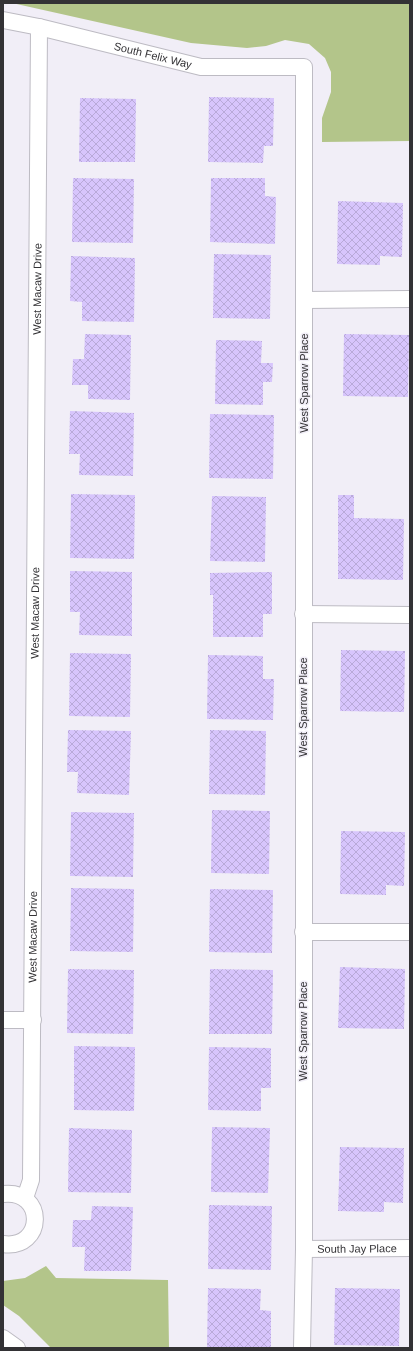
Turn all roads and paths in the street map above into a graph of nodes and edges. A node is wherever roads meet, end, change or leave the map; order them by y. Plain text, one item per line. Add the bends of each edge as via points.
1 (3, 20) edge
2 (39, 27) junction
3 (304, 67) joint
4 (410, 299) edge
5 (305, 300) junction
6 (304, 614) junction
7 (410, 615) edge
8 (303, 932) junction
9 (410, 932) edge
10 (3, 1020) edge
11 (33, 1020) junction
12 (3, 1194) edge
13 (25, 1198) junction
14 (3, 1244) edge
15 (410, 1248) edge
16 (304, 1249) junction
17 (3, 1338) edge
18 (17, 1348) edge
19 (302, 1348) edge

1 - 2 street, South Felix Way
2 - 3 street, South Felix Way via 201,67
2 - 11 street, West Macaw Drive
3 - 5 street, West Sparrow Place
4 - 5 street
5 - 6 street, West Sparrow Place
6 - 7 street
6 - 8 street, West Sparrow Place
8 - 9 street
8 - 16 street, West Sparrow Place
10 - 11 street
11 - 13 street, West Macaw Drive via 31,1180
12 - 13 street via 11,1193
13 - 14 street via 36,1218 34,1228 22,1242 13,1245
15 - 16 street, South Jay Place
16 - 19 street, West Sparrow Place
17 - 18 street

